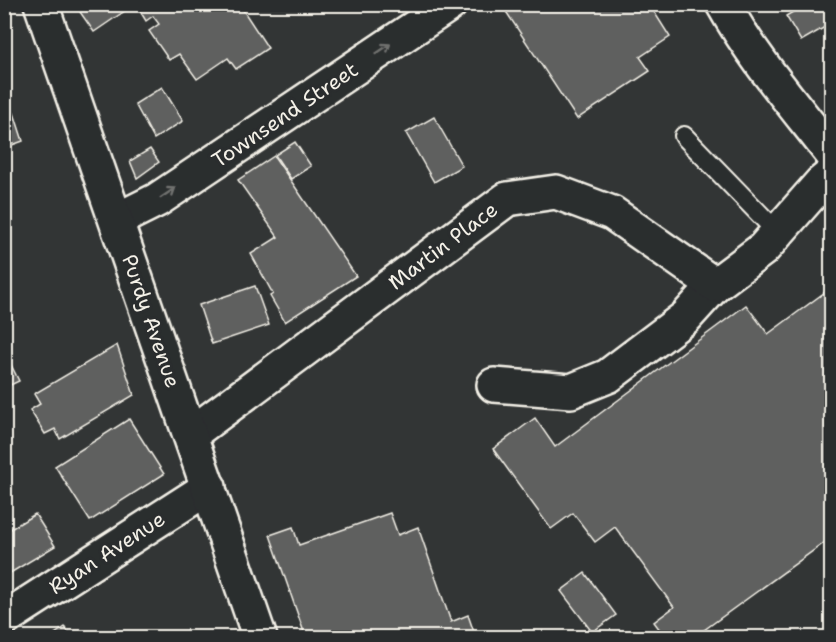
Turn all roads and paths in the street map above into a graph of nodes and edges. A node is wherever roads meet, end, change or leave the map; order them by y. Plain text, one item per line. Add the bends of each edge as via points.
1 (41, 4) edge
2 (450, 4) edge
3 (723, 4) edge
4 (684, 136) dead end
5 (831, 154) edge
6 (831, 174) edge
7 (117, 220) junction
8 (778, 233) junction
9 (715, 285) junction
10 (494, 385) dead end
11 (191, 434) junction
12 (209, 486) junction
13 (4, 619) edge
14 (260, 638) edge

1 - 7 street, Purdy Avenue
7 -> 2 street, Townsend Street via 157,200
3 - 5 street
4 - 8 lane
6 - 8 street
7 - 11 street, Purdy Avenue
8 - 9 street
9 - 10 street via 686,317 608,376 572,391
9 - 11 street, Martin Place via 612,213 556,192 507,199
11 - 12 street, Purdy Avenue
12 - 13 street, Ryan Avenue
12 - 14 street, Purdy Avenue

